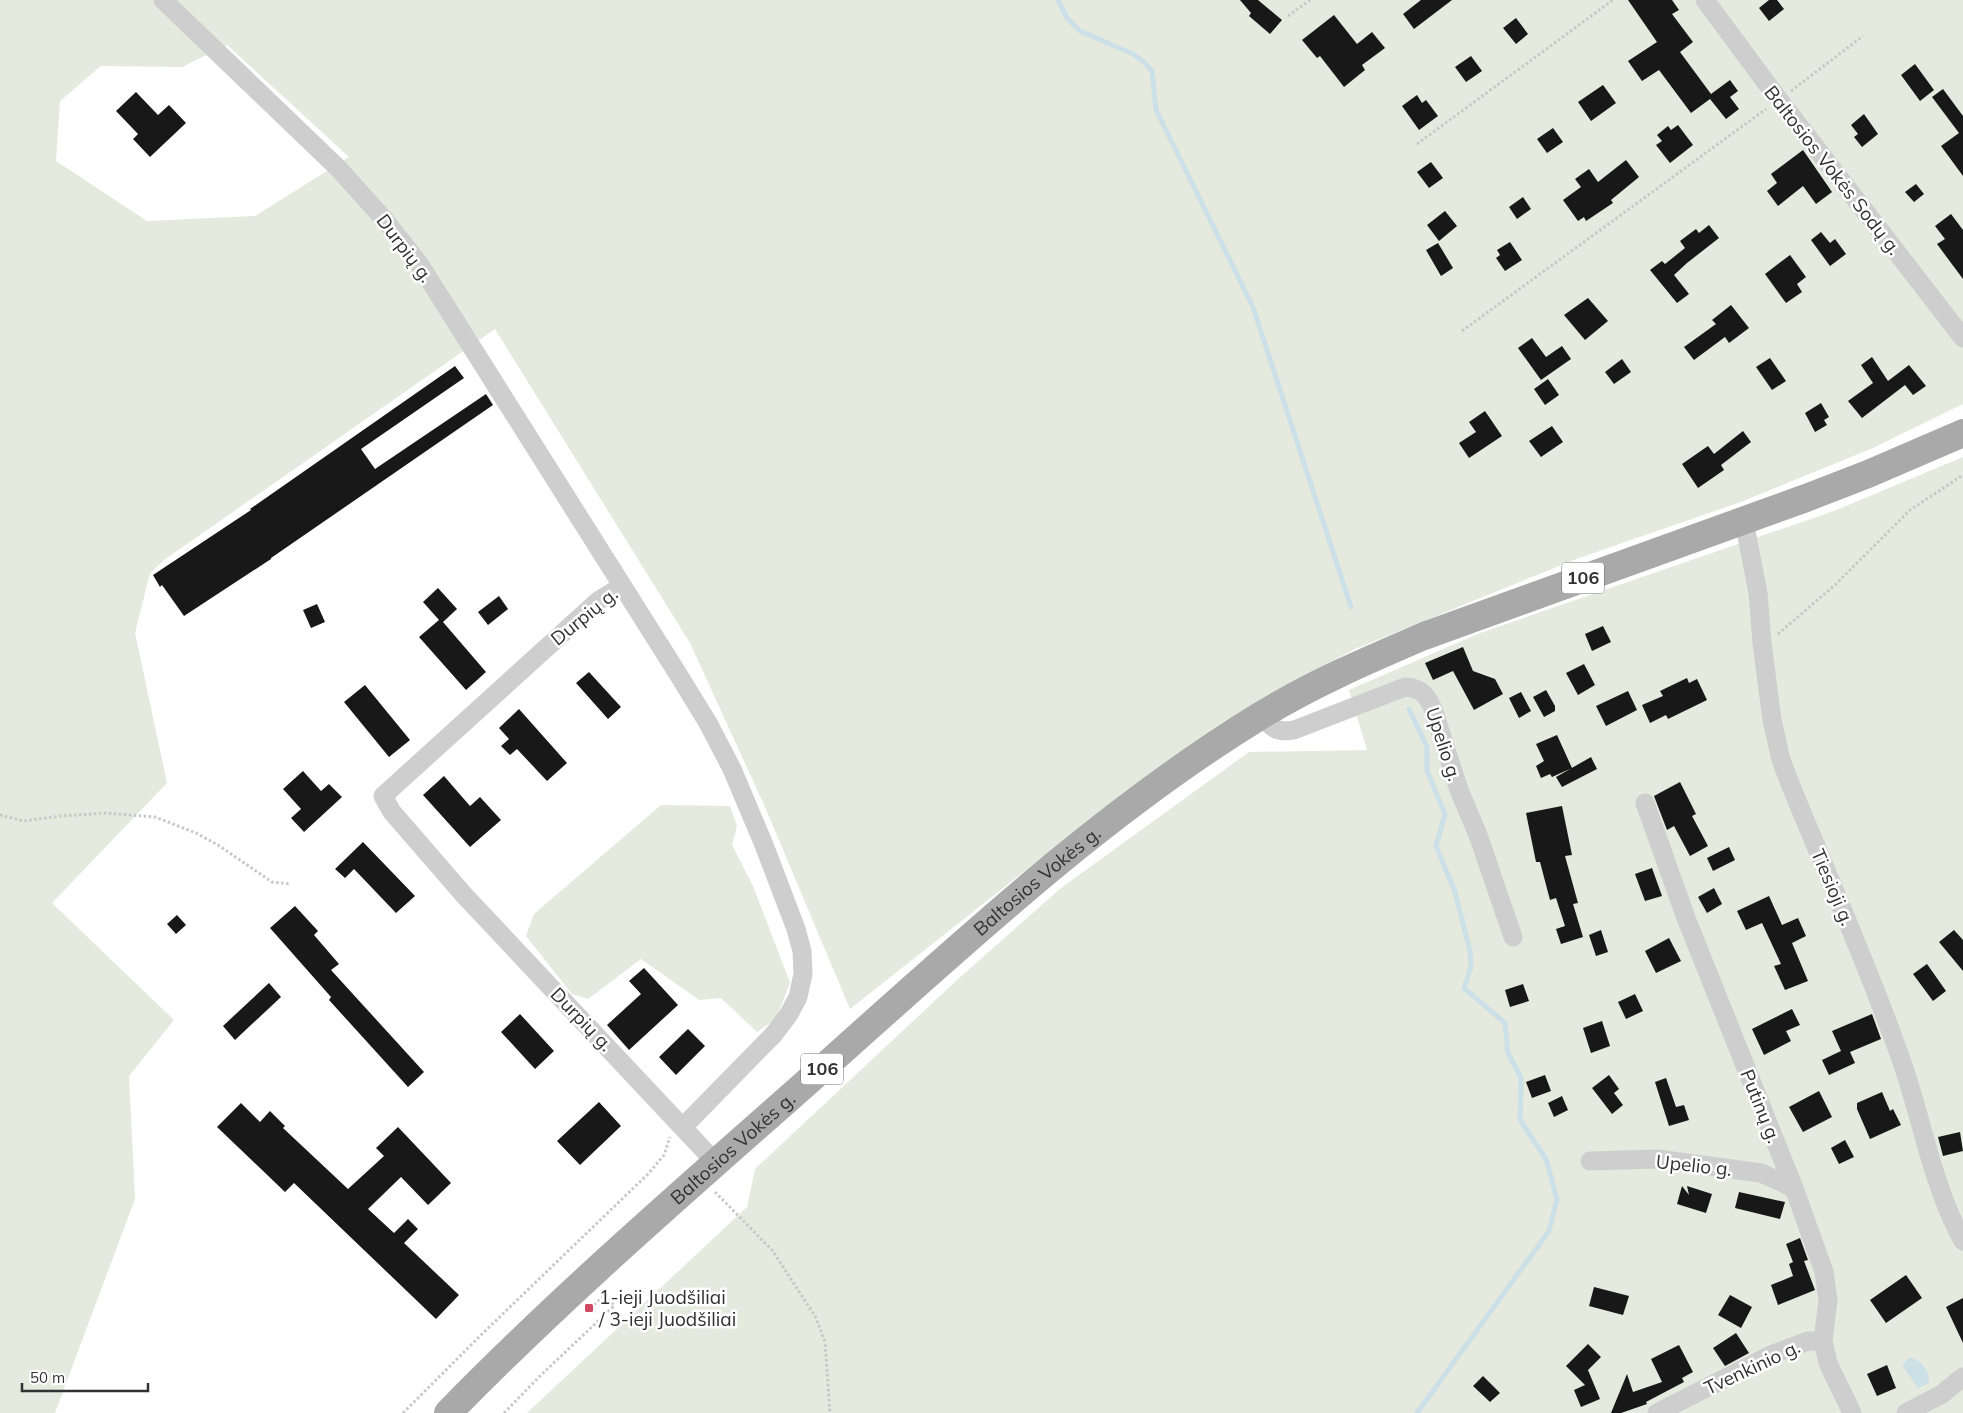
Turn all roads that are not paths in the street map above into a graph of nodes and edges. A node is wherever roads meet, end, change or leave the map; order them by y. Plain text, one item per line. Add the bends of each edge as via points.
1 (163, 0) edge
2 (1705, 0) edge
3 (1963, 338) edge
4 (1963, 433) edge
5 (1744, 521) junction
6 (622, 586) junction
7 (1262, 715) junction
8 (1645, 802) dead end
9 (1513, 937) dead end
10 (679, 1124) junction
11 (1590, 1161) dead end
12 (709, 1170) junction
13 (1794, 1188) junction
14 (1963, 1242) edge
15 (1823, 1341) junction
16 (1963, 1376) edge
17 (448, 1413) edge
18 (1657, 1413) edge
19 (1852, 1413) edge
20 (1906, 1413) edge

1 - 6 street, Durpių g. via 338,168 384,218 420,265
2 - 3 street, Baltosios Vokės Sodų g.
4 - 5 main road, 106 via 1868,474
5 - 7 main road, 106 via 1424,636 1353,667
5 - 14 street, Tiesioji g. via 1758,593 1772,720 1781,760 1879,997 1910,1085 1938,1184
6 - 10 street via 708,723 732,769 764,845 802,951 804,974 789,1014 774,1034
6 - 10 street, Durpių g. via 598,601 383,796 392,812 464,895
7 - 9 street, Upelio g. via 1273,729 1283,732 1405,687 1421,690 1433,710
7 - 12 main road, Baltosios Vokės g. / 106 via 1214,745 1092,835 990,920
8 - 13 street, Putinų g. via 1686,918
10 - 12 street, Durpių g.
11 - 13 street, Upelio g. via 1657,1159 1722,1167 1761,1173
12 - 17 main road, Baltosios Vokės g. / 106 via 502,1358
13 - 15 street, Putinų g. via 1824,1272 1828,1300
15 - 18 street, Tvenkinio g. via 1801,1343 1770,1354
15 - 19 street, Putinų g. via 1828,1363
16 - 20 street via 1942,1394

